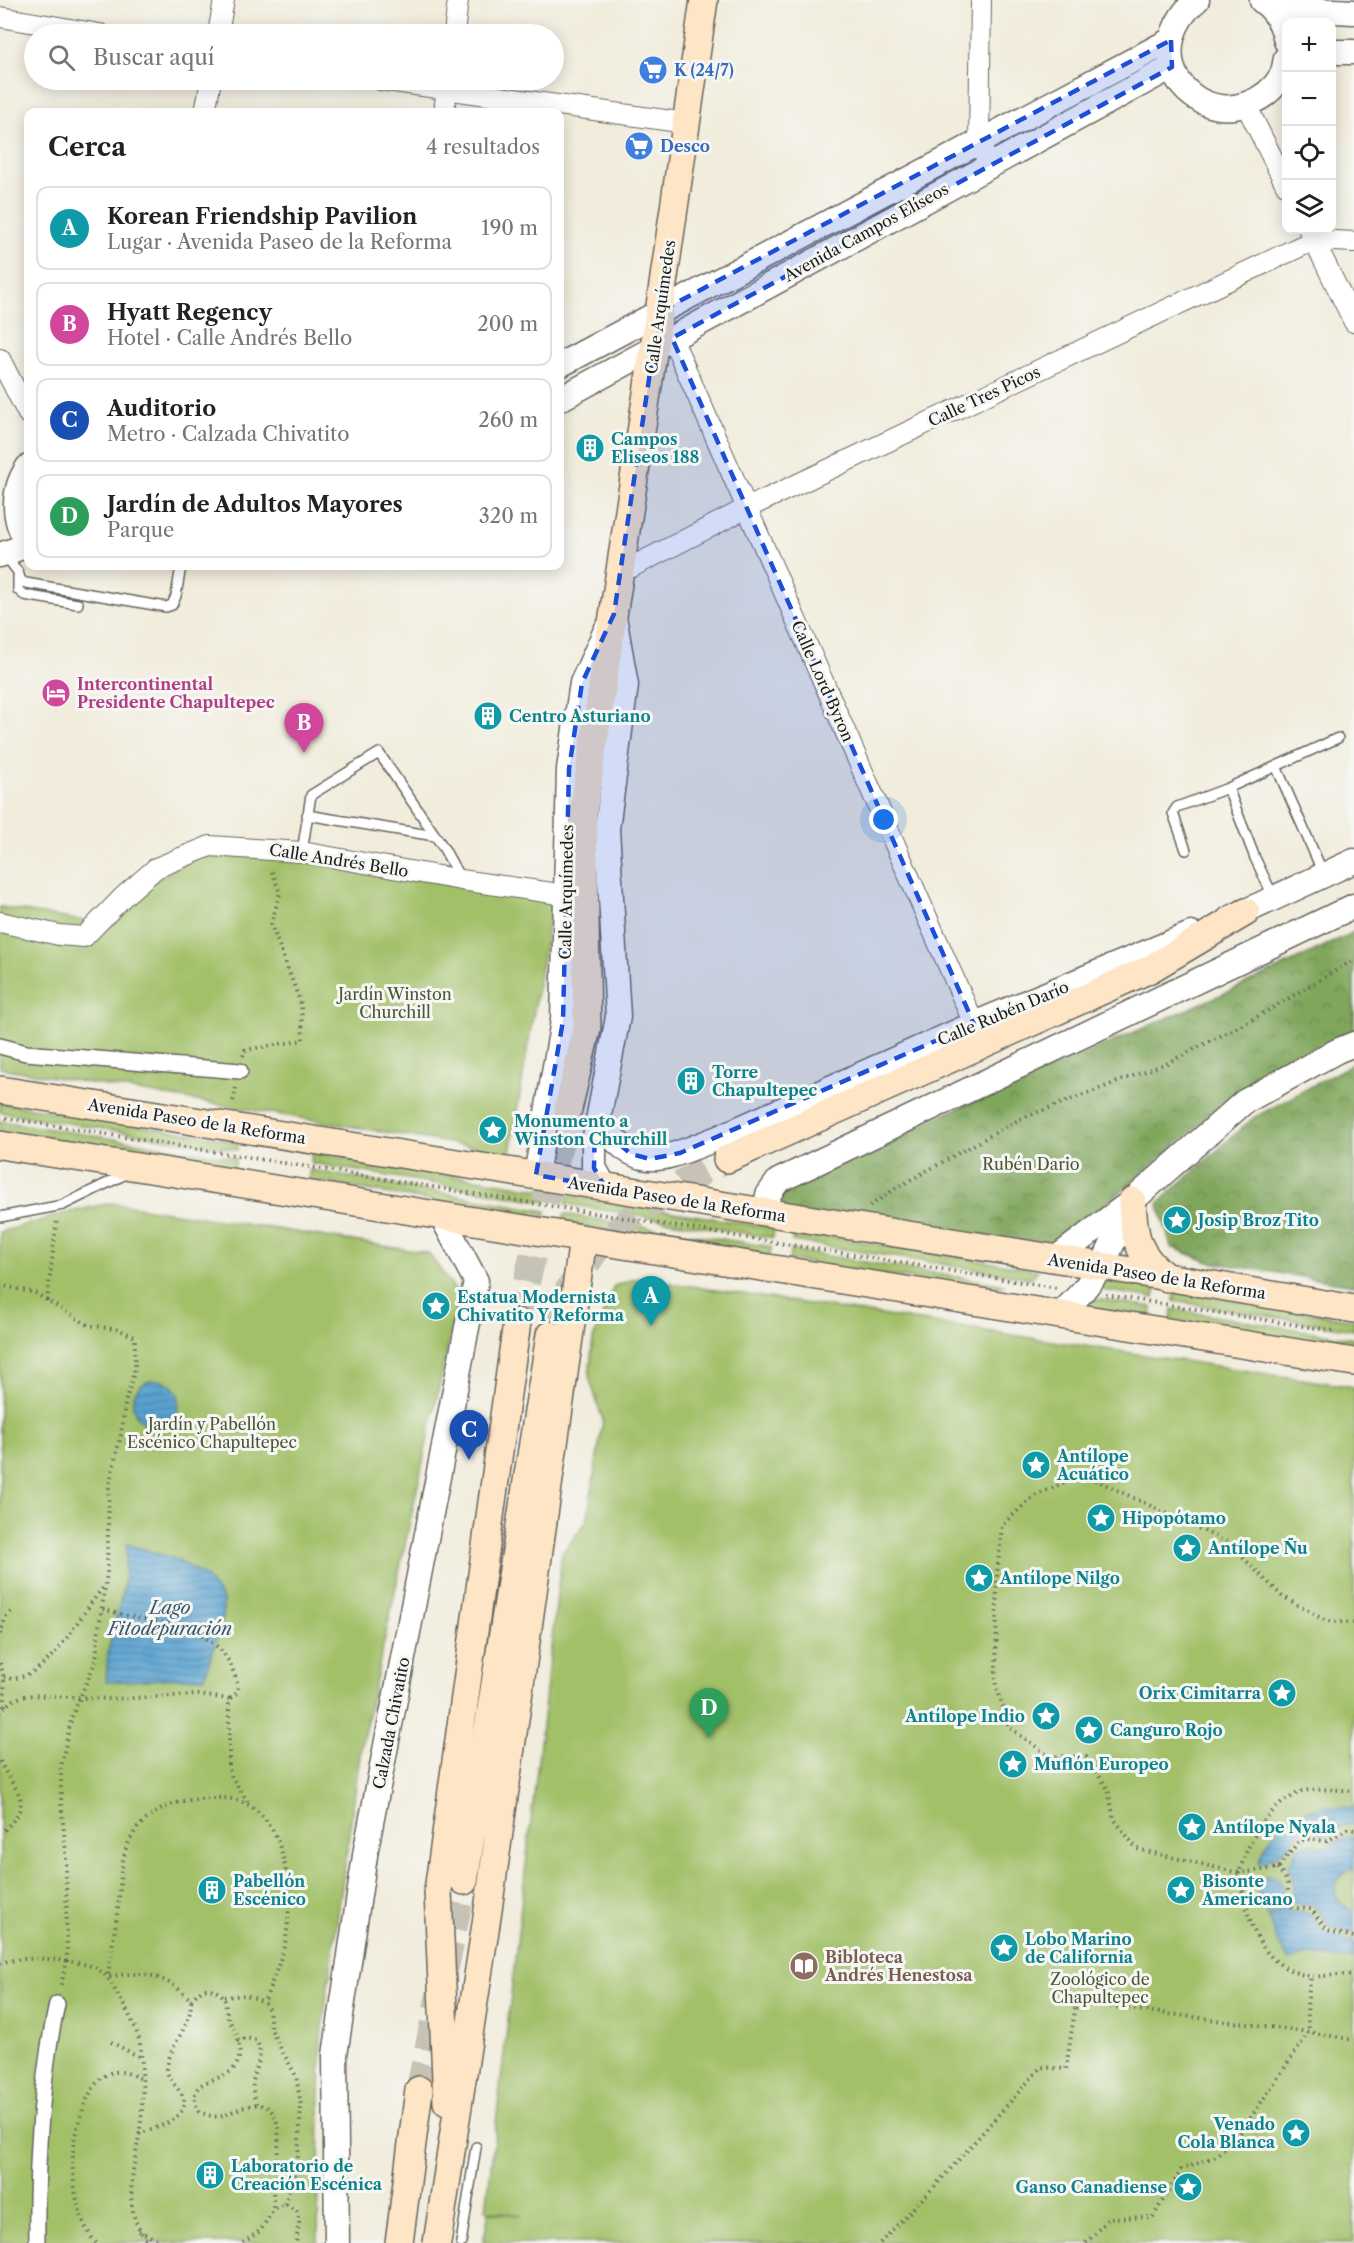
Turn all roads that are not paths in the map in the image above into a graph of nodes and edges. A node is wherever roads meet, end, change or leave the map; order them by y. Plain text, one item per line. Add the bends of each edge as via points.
1 (224, 0) edge
2 (458, 0) edge
3 (704, 0) edge
4 (981, 0) edge
5 (1197, 0) edge
6 (1266, 4) edge
7 (1354, 12) edge
8 (0, 17) edge
9 (41, 24) edge
10 (220, 24) edge
11 (455, 24) edge
12 (1282, 25) edge
13 (1171, 40) junction
14 (1336, 52) edge
15 (1354, 52) edge
16 (1172, 67) junction
17 (1283, 72) edge
18 (209, 90) edge
19 (447, 90) edge
20 (479, 90) edge
21 (1246, 105) junction
22 (206, 108) edge
23 (445, 108) edge
24 (686, 123) junction
25 (979, 142) junction
26 (989, 165) junction
27 (1284, 180) edge
28 (1312, 235) edge
29 (1354, 242) edge
30 (659, 312) junction
31 (1354, 322) edge
32 (663, 343) junction
33 (0, 359) edge
34 (564, 363) edge
35 (564, 397) edge
36 (24, 406) edge
37 (24, 474) edge
38 (747, 508) junction
39 (8, 516) edge
40 (24, 536) edge
41 (24, 546) edge
42 (2, 554) edge
43 (180, 570) edge
44 (620, 573) junction
45 (18, 576) junction
46 (78, 604) dead end
47 (614, 614) junction
48 (1338, 738) dead end
49 (1276, 766) junction
50 (1228, 788) junction
51 (307, 815) junction
52 (435, 836) junction
53 (1186, 850) dead end
54 (302, 852) junction
55 (1354, 861) edge
56 (1324, 875) junction
57 (461, 880) junction
58 (566, 895) junction
59 (1274, 898) junction
60 (1354, 906) edge
61 (1246, 912) junction
62 (0, 922) edge
63 (974, 1024) junction
64 (1354, 1044) edge
65 (0, 1046) edge
66 (240, 1071) road end
67 (0, 1090) edge
68 (568, 1109) tunnel mouth
69 (598, 1119) junction
70 (0, 1144) edge
71 (727, 1159) tunnel mouth
72 (141, 1167) junction
73 (536, 1175) junction
74 (605, 1186) junction
75 (1132, 1202) junction
76 (765, 1213) junction
77 (441, 1215) junction
78 (0, 1217) edge
79 (583, 1239) junction
80 (1055, 1259) junction
81 (1102, 1266) junction
82 (1165, 1293) junction
83 (1061, 1301) junction
84 (1348, 1321) edge
85 (518, 1322) tunnel mouth
86 (550, 1335) tunnel mouth
87 (1354, 1362) edge
88 (465, 1881) tunnel mouth
89 (57, 2004) road end
90 (419, 2090) tunnel mouth
91 (476, 2147) dead end
92 (450, 2164) junction
93 (37, 2243) edge
94 (337, 2243) edge
95 (399, 2243) edge
96 (437, 2243) edge
97 (461, 2243) edge

1 - 10 street
2 - 11 street
3 - 24 main road, Calle Arquímedes
4 - 25 street
5 - 13 street via 1176,23
6 - 7 street
6 - 12 street
8 - 9 street
13 - 16 street
13 - 25 street, Avenida Campos Elíseos
14 - 15 street
16 - 21 street via 1184,86 1201,101 1223,108
16 - 26 street, Avenida Campos Elíseos
17 - 21 street via 1267,94
18 - 22 street
19 - 23 street
20 - 24 street
21 - 27 street
24 - 30 main road, Calle Arquímedes
25 - 26 street
25 - 30 street, Avenida Campos Elíseos
26 - 32 street, Avenida Campos Elíseos
28 - 29 street, Calle Tres Picos
28 - 31 street
28 - 38 street, Calle Tres Picos
30 - 32 main road, Calle Arquímedes
30 - 34 street, Avenida Campos Elíseos
32 - 35 street, Avenida Campos Elíseos
32 - 38 street, Calle Lord Byron
32 - 44 main road, Calle Arquímedes
33 - 36 street
37 - 39 street
38 - 44 street, Calle Tres Picos
38 - 63 street, Calle Lord Byron
39 - 40 street
41 - 42 street
42 - 45 lane
43 - 45 lane via 176,596 172,605 166,607 26,583
44 - 47 main road, Calle Arquímedes
45 - 46 lane via 18,590 24,595
47 - 58 street, Calle Arquímedes via 582,683 569,769
47 - 68 main road, Calle Arquímedes via 583,813 587,1028
47 - 69 street, Calle Arquímedes via 626,685 607,829 618,1017
48 - 49 lane
49 - 50 lane
49 - 56 lane
50 - 53 lane via 1174,810
50 - 59 lane
51 - 52 lane
51 - 52 lane via 311,795 379,753
51 - 54 lane
52 - 57 lane
54 - 57 street, Calle Andrés Bello
54 - 62 street, Calle Andrés Bello via 210,846 156,868 84,936 59,935
55 - 56 street, Calle Rubén Darío
56 - 59 street, Calle Rubén Darío
57 - 58 street, Calle Andrés Bello
58 - 73 street, Calle Arquímedes via 563,1021
59 - 61 street, Calle Rubén Darío
60 - 76 street via 778,1181 768,1195
61 - 63 street, Calle Rubén Darío
61 - 71 main road via 1150,969
63 - 69 street, Calle Rubén Darío via 680,1153 650,1159 631,1154
64 - 75 street via 1244,1102
65 - 66 street via 26,1053
67 - 73 main road, Avenida Paseo de la Reforma
69 - 74 street, Calle Arquímedes via 594,1168
70 - 72 main road
72 - 77 main road
72 - 78 lane via 63,1205
73 - 74 main road, Avenida Paseo de la Reforma
74 - 76 main road, Avenida Paseo de la Reforma
75 - 80 street
75 - 81 street
75 - 82 main road via 1139,1248
76 - 80 main road, Avenida Paseo de la Reforma
77 - 79 main road
77 - 94 street, Calzada Chivatito via 477,1281 366,1849 335,2055
79 - 83 main road
79 - 92 main road
80 - 81 main road, Avenida Paseo de la Reforma
81 - 82 main road, Avenida Paseo de la Reforma
81 - 83 street via 1082,1292
82 - 84 main road, Avenida Paseo de la Reforma
83 - 87 main road
85 - 92 main road via 438,1891
86 - 88 main road
89 - 93 street via 42,2092
90 - 95 main road
91 - 97 lane
92 - 96 main road

